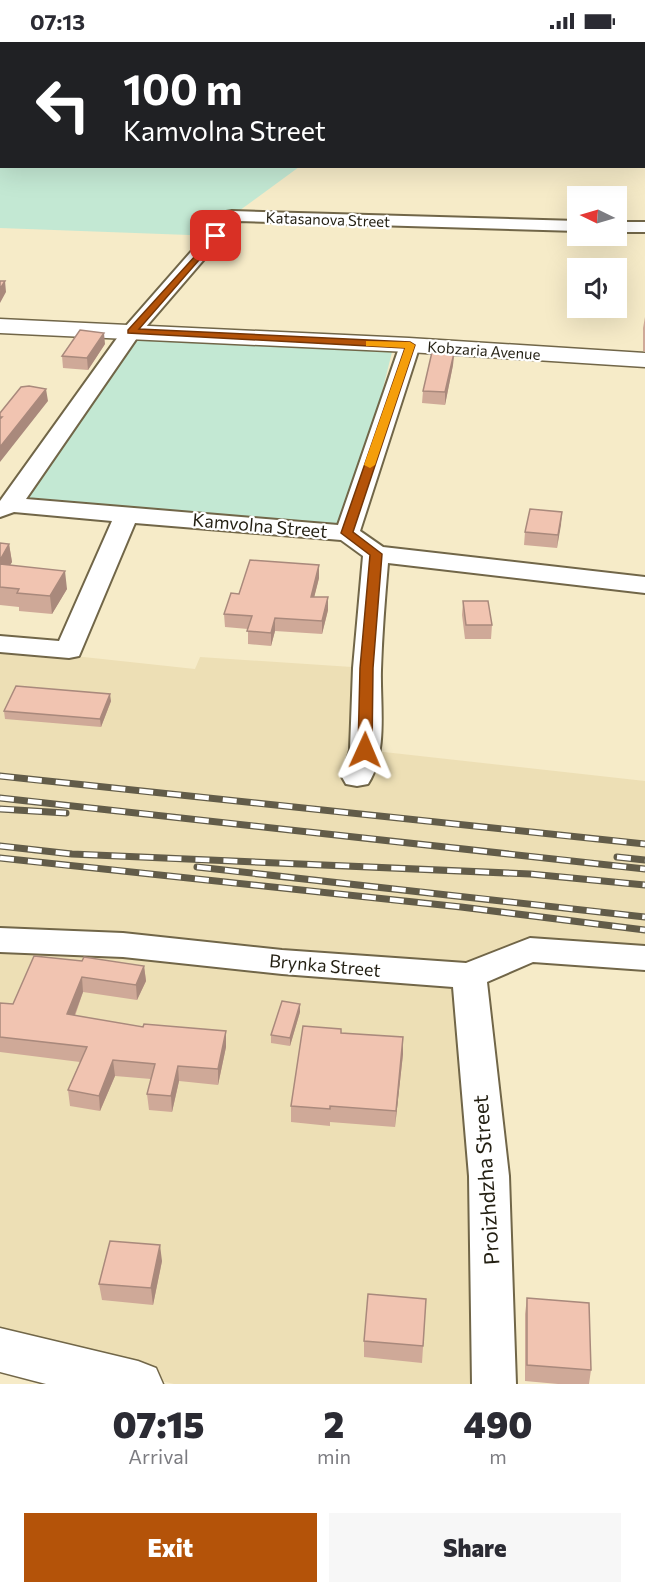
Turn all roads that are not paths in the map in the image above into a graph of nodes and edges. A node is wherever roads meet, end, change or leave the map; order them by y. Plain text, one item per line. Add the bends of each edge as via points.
1 (567, 226) edge
2 (627, 227) edge
3 (645, 227) edge
4 (0, 326) edge
5 (132, 332) junction
6 (410, 345) junction
7 (645, 360) edge
8 (5, 507) edge
9 (128, 514) junction
10 (346, 533) junction
11 (376, 554) junction
12 (645, 585) edge
13 (0, 644) edge
14 (357, 777) dead end
15 (0, 940) edge
16 (645, 958) edge
17 (469, 976) junction
18 (0, 1350) edge
19 (138, 1384) edge
20 (494, 1384) edge

1 - 5 street, Katasanova Street via 232,216
2 - 3 street
4 - 5 main road, Kobzaria Avenue
5 - 6 main road, Kobzaria Avenue
5 - 8 street, Kamvolna Street
6 - 7 main road, Kobzaria Avenue
6 - 10 street
8 - 9 street, Kamvolna Street
9 - 10 street, Kamvolna Street
9 - 13 street via 69,650
10 - 11 street, Kamvolna Street
11 - 12 street, Kamvolna Street
11 - 14 street via 365,750
15 - 17 street, Brynka Street via 123,945
16 - 17 street, Brynka Street via 530,950
17 - 20 street, Proizhdzha Street via 489,1176
18 - 19 main road

